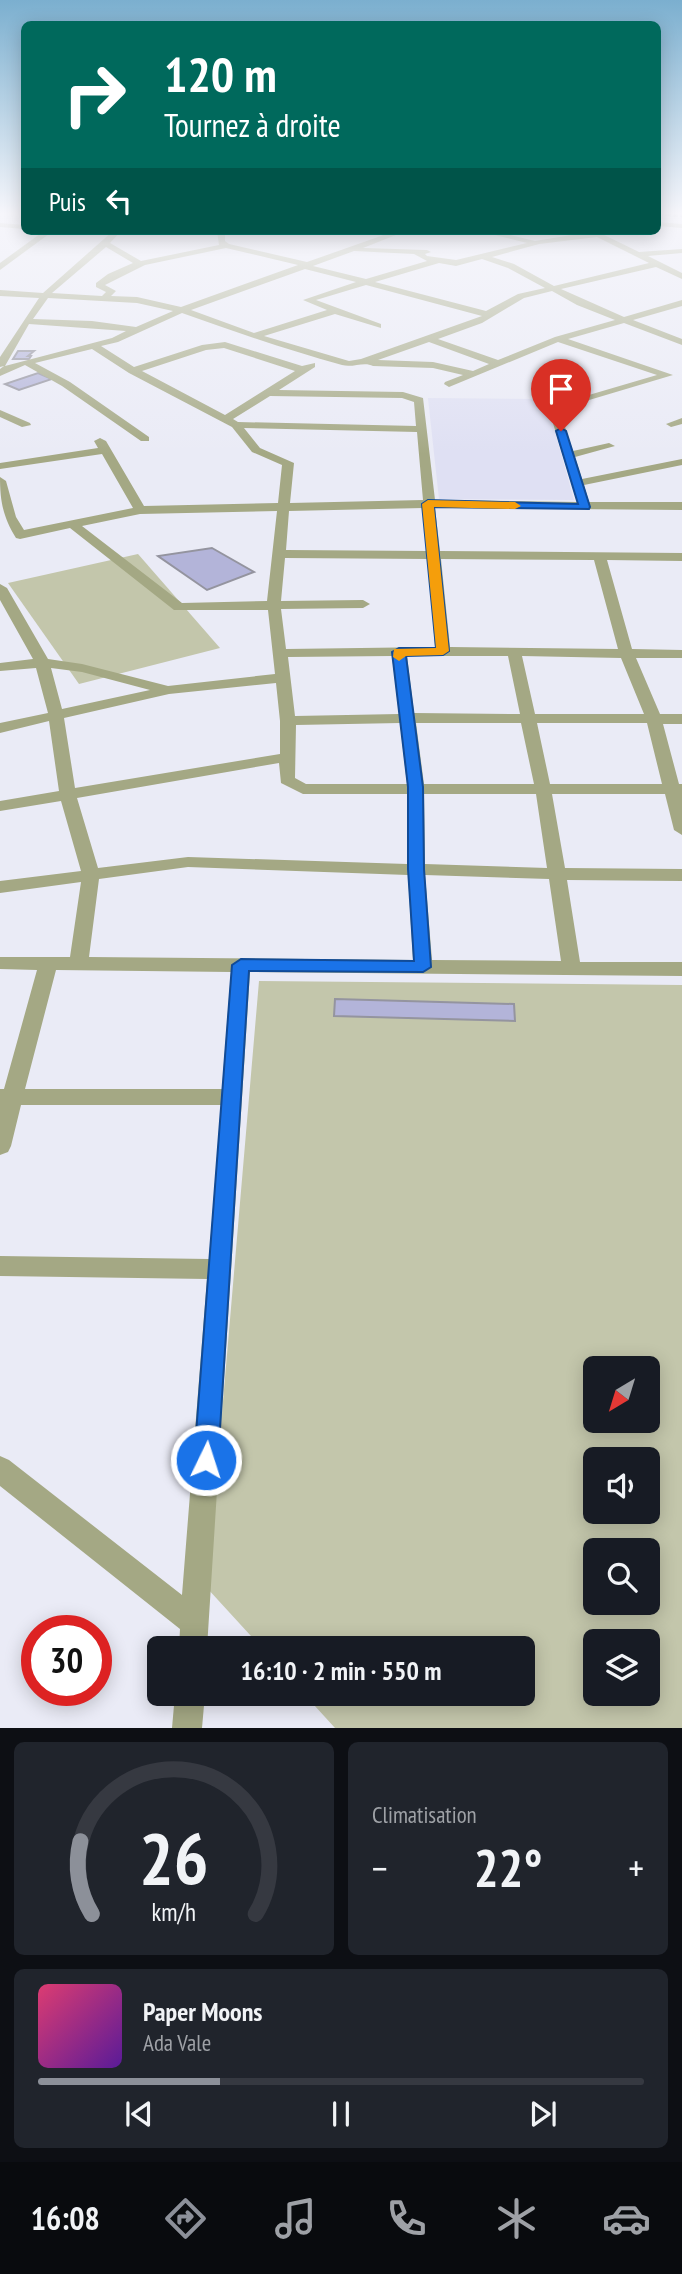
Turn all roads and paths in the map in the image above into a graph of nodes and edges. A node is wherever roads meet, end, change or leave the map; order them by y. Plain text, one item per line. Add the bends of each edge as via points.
1 (10, 294) edge
2 (49, 294) edge
3 (109, 294) edge
4 (228, 294) edge
5 (326, 294) edge
6 (412, 294) edge
7 (530, 294) edge
8 (563, 294) edge
9 (46, 296) junction
10 (105, 298) junction
11 (682, 303) edge
12 (182, 310) junction
13 (334, 311) junction
14 (487, 314) junction
15 (623, 320) junction
16 (26, 321) junction
17 (378, 326) dead end
18 (137, 330) junction
19 (254, 336) junction
20 (428, 338) junction
21 (558, 339) junction
22 (682, 342) edge
23 (94, 346) junction
24 (323, 358) junction
25 (26, 362) junction
26 (363, 362) junction
27 (498, 364) junction
28 (3, 367) edge
29 (304, 370) junction
30 (133, 371) junction
31 (474, 374) junction
32 (449, 384) dead end
33 (271, 393) junction
34 (325, 411) junction
35 (0, 413) edge
36 (230, 423) junction
37 (26, 425) dead end
38 (421, 429) junction
39 (145, 439) dead end
40 (609, 446) dead end
41 (568, 455) junction
42 (682, 462) edge
43 (0, 466) edge
44 (0, 481) edge
45 (577, 483) junction
46 (428, 504) junction
47 (682, 506) edge
48 (284, 507) junction
49 (585, 507) junction
50 (140, 510) junction
51 (5, 518) edge
52 (74, 525) junction
53 (279, 554) junction
54 (434, 555) junction
55 (598, 556) junction
56 (682, 557) edge
57 (0, 588) edge
58 (274, 604) junction
59 (363, 604) dead end
60 (5, 608) edge
61 (443, 651) junction
62 (399, 652) junction
63 (514, 652) junction
64 (626, 652) junction
65 (280, 653) junction
66 (682, 654) edge
67 (42, 662) junction
68 (0, 667) edge
69 (283, 678) junction
70 (169, 690) junction
71 (56, 715) junction
72 (407, 718) junction
73 (528, 719) junction
74 (654, 719) junction
75 (682, 719) edge
76 (288, 721) junction
77 (0, 728) edge
78 (288, 757) junction
79 (416, 787) junction
80 (543, 788) junction
81 (677, 789) edge
82 (68, 795) junction
83 (0, 806) edge
84 (682, 830) edge
85 (416, 869) junction
86 (557, 874) junction
87 (91, 875) junction
88 (682, 875) edge
89 (0, 887) edge
90 (0, 962) edge
91 (79, 962) junction
92 (48, 963) junction
93 (241, 965) junction
94 (423, 967) junction
95 (572, 968) junction
96 (682, 969) edge
97 (6, 1097) edge
98 (232, 1097) junction
99 (0, 1146) edge
100 (0, 1266) edge
101 (219, 1269) junction
102 (0, 1469) edge
103 (194, 1636) edge
104 (189, 1706) edge
105 (187, 1728) edge

1 - 9 street
2 - 9 street
3 - 10 street
4 - 12 street
5 - 13 street via 307,300
6 - 14 street
7 - 14 street
8 - 15 street
9 - 10 street
9 - 16 street
10 - 12 street
11 - 15 street
12 - 18 street
12 - 19 street
13 - 17 street
13 - 19 street
14 - 20 street
15 - 21 street
15 - 22 street
16 - 18 street
16 - 28 street
18 - 23 street
19 - 24 street
20 - 26 street
20 - 27 street
21 - 27 street
21 - 41 street via 668,376 553,407
23 - 25 street
23 - 30 street
24 - 26 street
24 - 29 street
25 - 28 street
25 - 39 street
26 - 31 street via 433,365
27 - 31 street
29 - 30 street via 225,345 205,347
29 - 33 street
30 - 36 street
31 - 32 street
33 - 34 street
33 - 36 street
34 - 36 street
34 - 38 street
34 - 38 street via 414,397 419,400
35 - 37 street
36 - 48 street via 256,450 288,463
38 - 46 street
40 - 41 street
41 - 45 street
42 - 45 street
43 - 50 street via 103,445
44 - 51 street
45 - 49 street
46 - 48 street
46 - 49 street
46 - 54 street
47 - 49 street
48 - 50 street
48 - 53 street
50 - 52 street
51 - 52 street via 20,535
52 - 58 street via 179,607
53 - 54 street
53 - 58 street
54 - 55 street
54 - 61 street
55 - 56 street
55 - 64 street
57 - 60 street
58 - 59 street
58 - 65 street
60 - 67 street
61 - 62 street
61 - 63 street
62 - 65 street
62 - 72 street
63 - 64 street
63 - 73 street
64 - 66 street
64 - 74 street
65 - 69 street
67 - 68 street
67 - 70 street via 78,666
67 - 71 street
69 - 70 street
69 - 76 street
70 - 71 street
71 - 77 street
71 - 82 street
72 - 73 street
72 - 76 street
72 - 79 street
73 - 74 street
73 - 80 street
74 - 75 street
74 - 81 street
76 - 78 street
78 - 79 street via 287,780 303,789
78 - 82 street
79 - 80 street
79 - 85 street
80 - 81 street
80 - 86 street
81 - 84 street
82 - 83 street
82 - 87 street
85 - 86 street
85 - 87 street via 188,862
85 - 94 street
86 - 88 street
86 - 95 street
87 - 89 street
87 - 91 street
90 - 92 street
91 - 92 street
91 - 93 street
92 - 97 street
93 - 94 street
93 - 98 street
94 - 95 street
95 - 96 street
97 - 98 street
97 - 99 street
98 - 101 street
100 - 101 street
101 - 103 street
102 - 103 street
104 - 105 street

